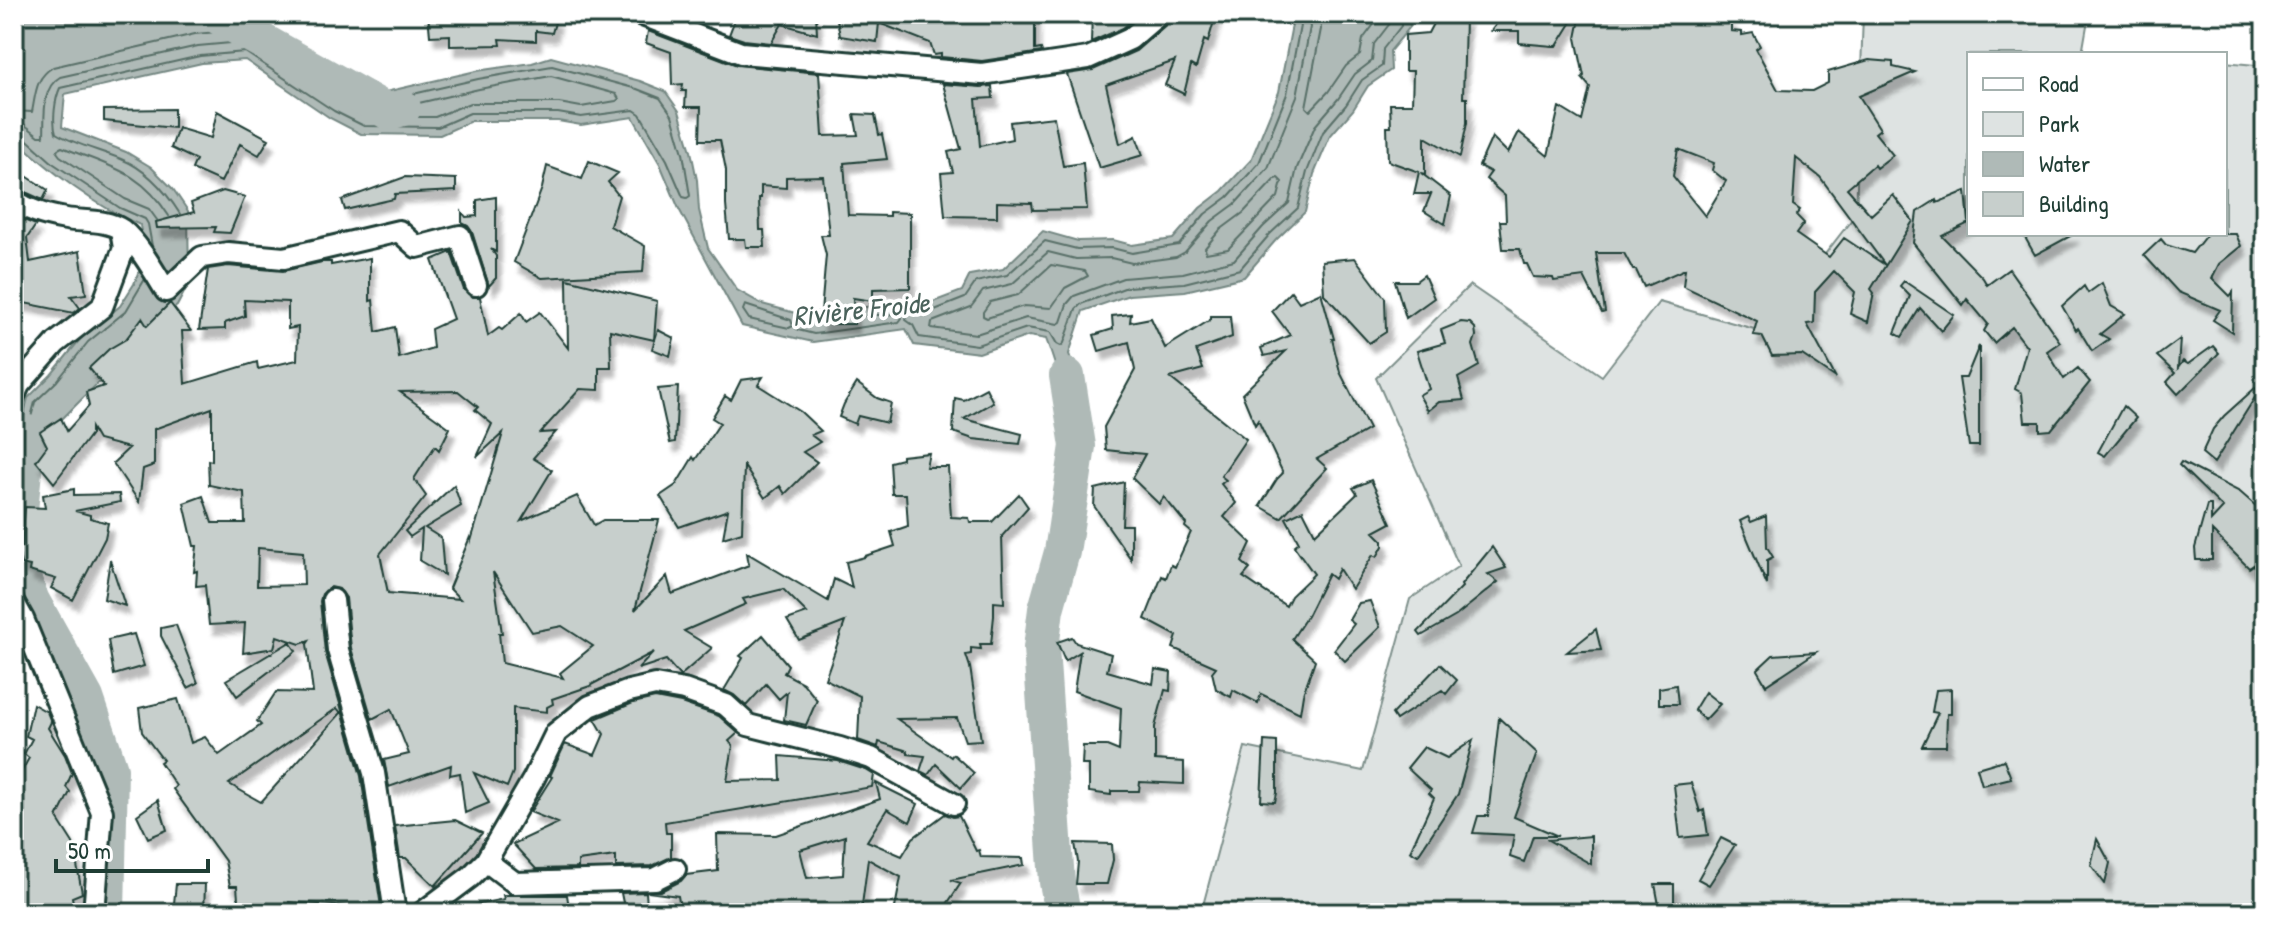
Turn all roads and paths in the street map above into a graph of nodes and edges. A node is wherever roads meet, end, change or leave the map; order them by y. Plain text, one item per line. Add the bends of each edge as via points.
1 (640, 14) edge
2 (1159, 14) edge
3 (14, 200) edge
4 (121, 230) junction
5 (476, 285) dead end
6 (14, 396) edge
7 (333, 600) dead end
8 (14, 603) edge
9 (954, 804) dead end
10 (486, 861) junction
11 (675, 869) dead end
12 (94, 913) edge
13 (395, 913) edge
14 (422, 913) edge

1 - 2 street via 741,53 982,74 1088,58 1130,39
3 - 4 street via 27,210
4 - 5 street via 166,291 202,257 228,253 284,258 399,231 417,247 460,236
4 - 6 street via 124,248 102,307 56,343
7 - 13 street via 338,650 374,773
8 - 12 street via 102,812
9 - 10 street via 871,758 748,725 726,705 655,685 590,706 556,733
10 - 11 street via 515,883 655,879
10 - 14 street

